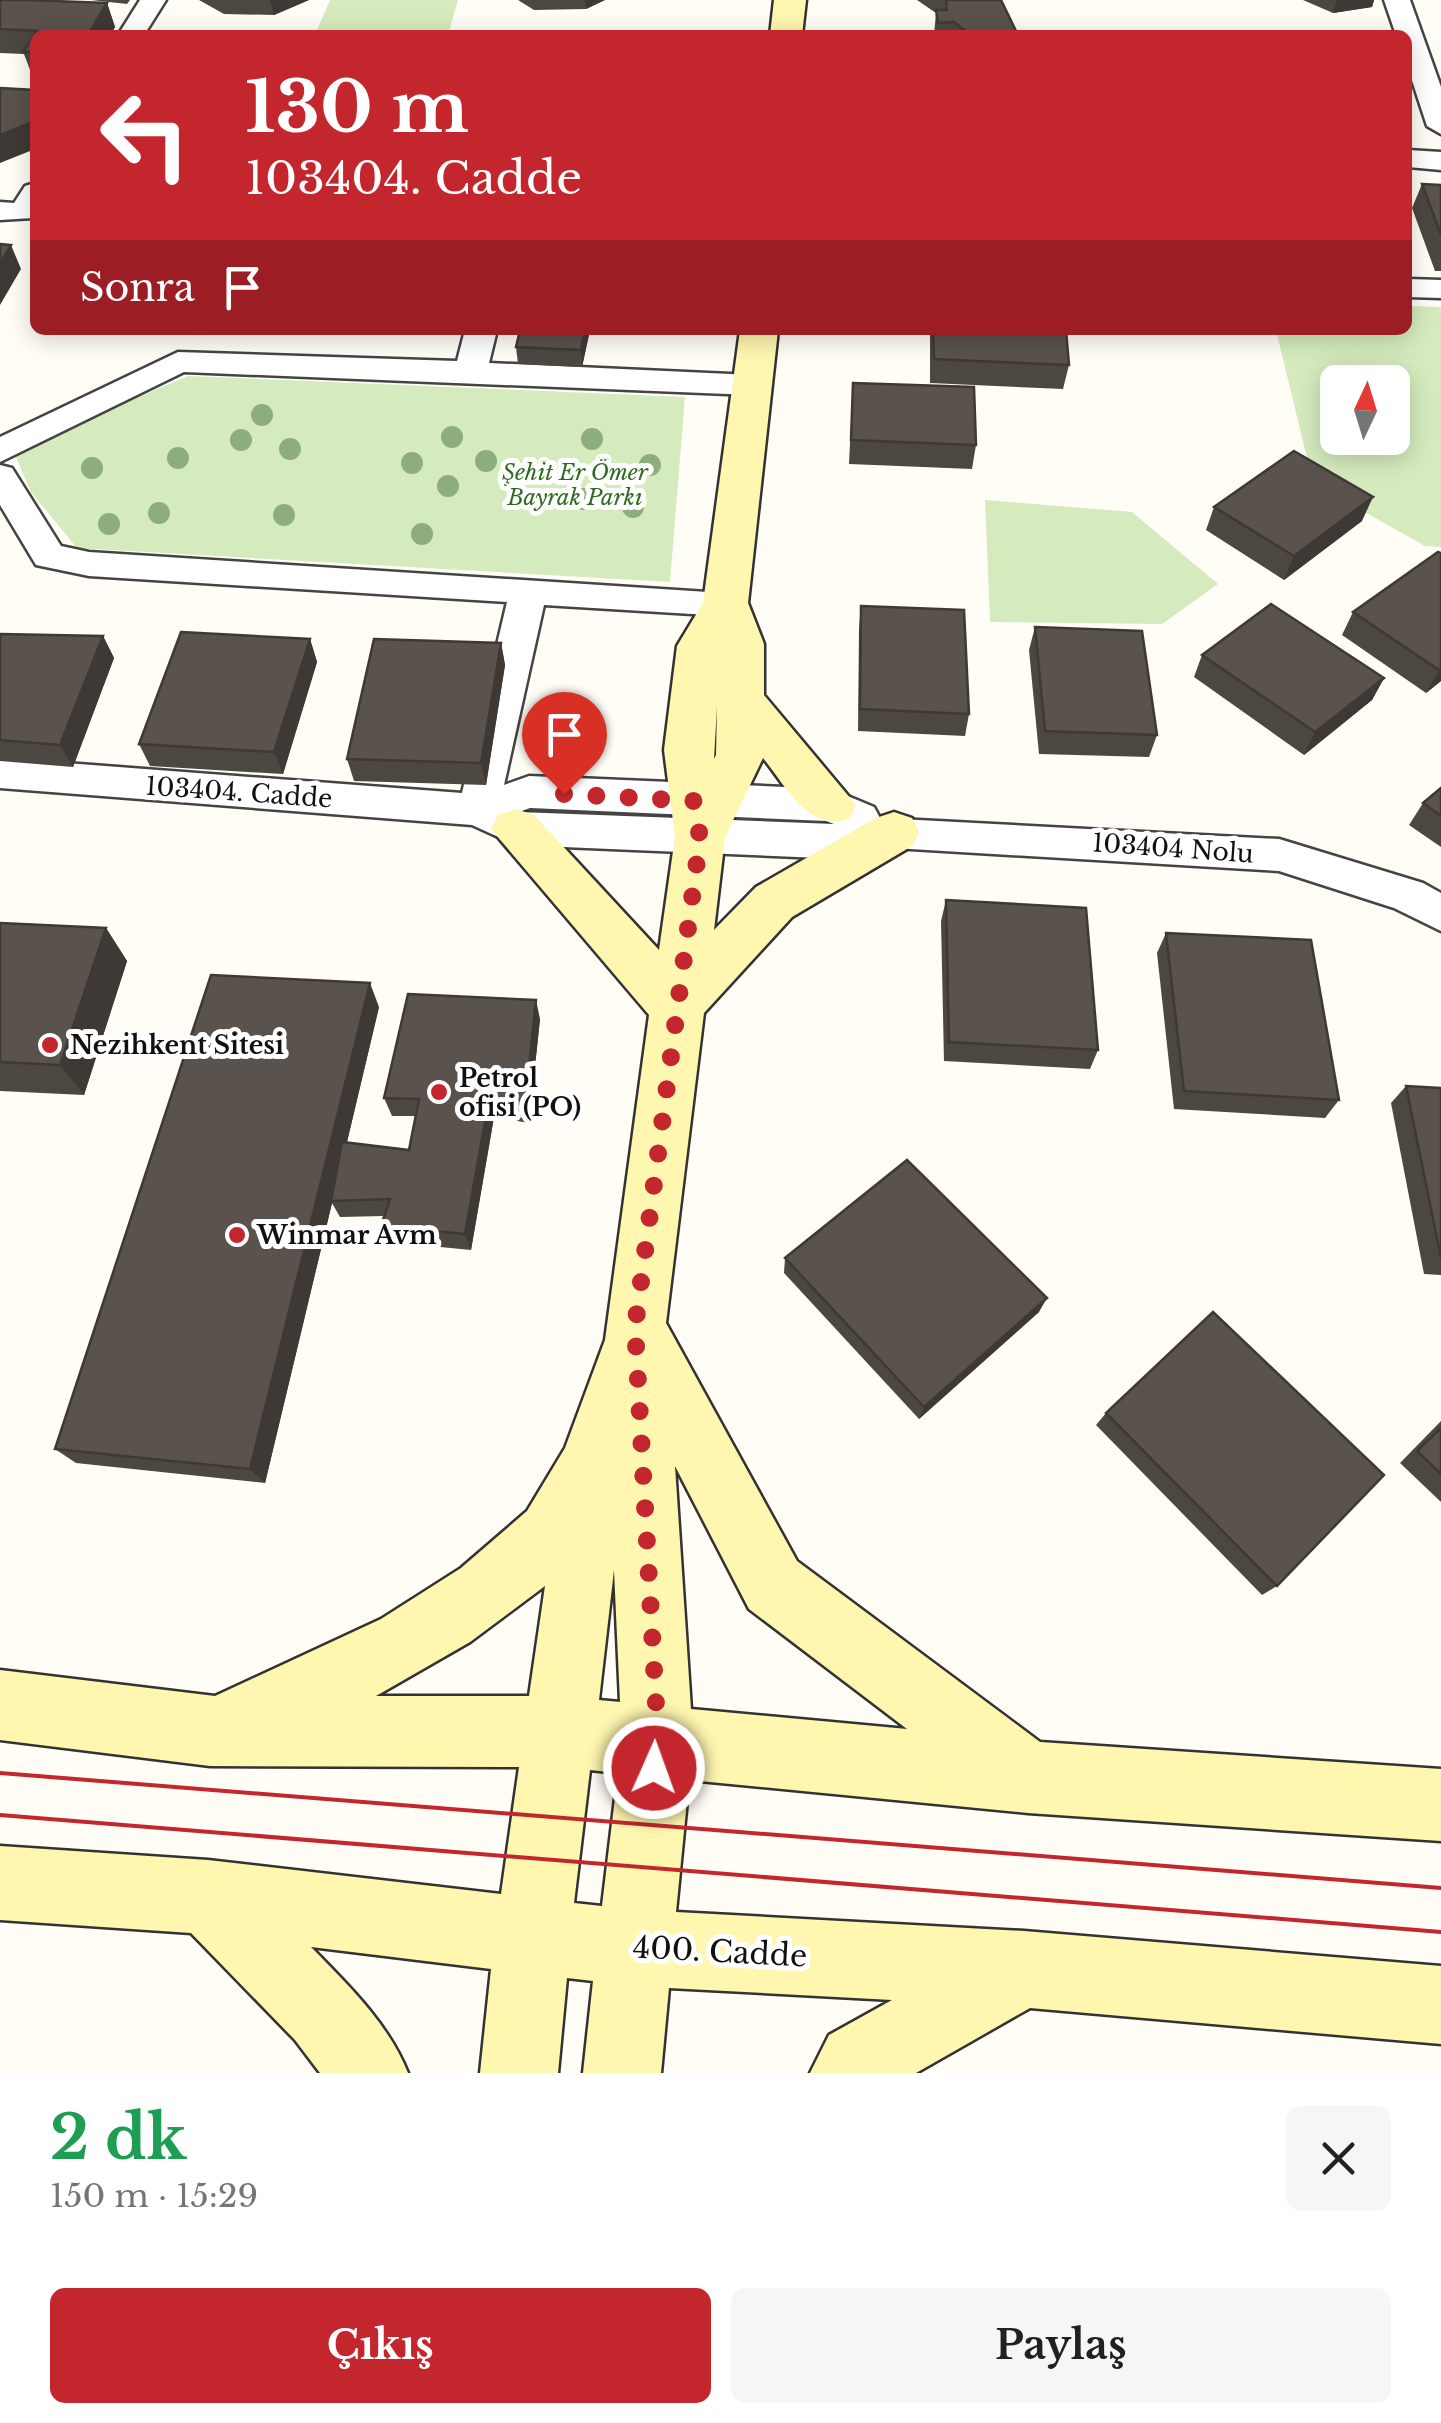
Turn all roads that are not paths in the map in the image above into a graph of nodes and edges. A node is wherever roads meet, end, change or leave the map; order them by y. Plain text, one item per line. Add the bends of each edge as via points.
1 (152, 0) edge
2 (790, 0) edge
3 (1396, 0) edge
4 (134, 30) edge
5 (787, 30) edge
6 (1407, 30) edge
7 (1412, 45) edge
8 (1441, 126) edge
9 (1412, 159) edge
10 (1441, 161) edge
11 (30, 200) edge
12 (0, 211) edge
13 (1412, 288) edge
14 (1441, 289) edge
15 (479, 335) edge
16 (758, 335) edge
17 (470, 372) junction
18 (752, 385) junction
19 (0, 451) edge
20 (0, 476) edge
21 (528, 592) junction
22 (724, 603) junction
23 (743, 702) junction
24 (0, 773) edge
25 (832, 806) junction
26 (704, 814) junction
27 (497, 819) junction
28 (894, 832) junction
29 (1441, 914) edge
30 (675, 1007) junction
31 (635, 1327) junction
32 (596, 1453) junction
33 (0, 1705) edge
34 (210, 1731) junction
35 (560, 1732) junction
36 (658, 1740) junction
37 (1028, 1778) junction
38 (1441, 1806) edge
39 (0, 1883) edge
40 (208, 1897) junction
41 (533, 1933) junction
42 (636, 1948) junction
43 (1024, 1968) junction
44 (1441, 2005) edge
45 (369, 2073) edge
46 (519, 2073) edge
47 (622, 2073) edge
48 (848, 2073) edge

1 - 4 street
2 - 5 main road
3 - 6 street
7 - 8 street
9 - 10 street
11 - 12 street via 23,212
13 - 14 street
15 - 17 street
16 - 18 main road
17 - 18 street
17 - 19 street via 178,362
18 - 22 main road
20 - 21 street via 49,556 76,562
21 - 22 street
21 - 27 street
22 - 23 main road via 741,644
22 - 26 main road via 700,646 688,750
23 - 25 main road
23 - 26 main road via 740,755
24 - 27 street, 103404. Cadde
25 - 26 street, 103404. Cadde
25 - 28 street, 103404. Cadde
26 - 27 street, 103404. Cadde
26 - 28 street, 103404. Cadde via 820,842
26 - 30 main road
27 - 30 main road via 583,898
28 - 29 street, 103404 Nolu via 1279,855 1408,895
28 - 30 main road via 774,902
30 - 31 main road
31 - 32 main road
31 - 36 main road
31 - 37 main road via 773,1585
32 - 34 main road via 551,1532 454,1611 361,1668
32 - 35 main road
33 - 34 main road
34 - 35 main road
35 - 36 main road
35 - 41 main road
36 - 37 main road
36 - 42 main road
37 - 38 main road
39 - 40 main road, 400. Cadde
40 - 41 main road, 400. Cadde
40 - 45 main road via 322,2014
41 - 42 main road, 400. Cadde
41 - 46 main road
42 - 43 main road, 400. Cadde
42 - 47 main road
43 - 44 main road, 400. Cadde
43 - 48 main road

